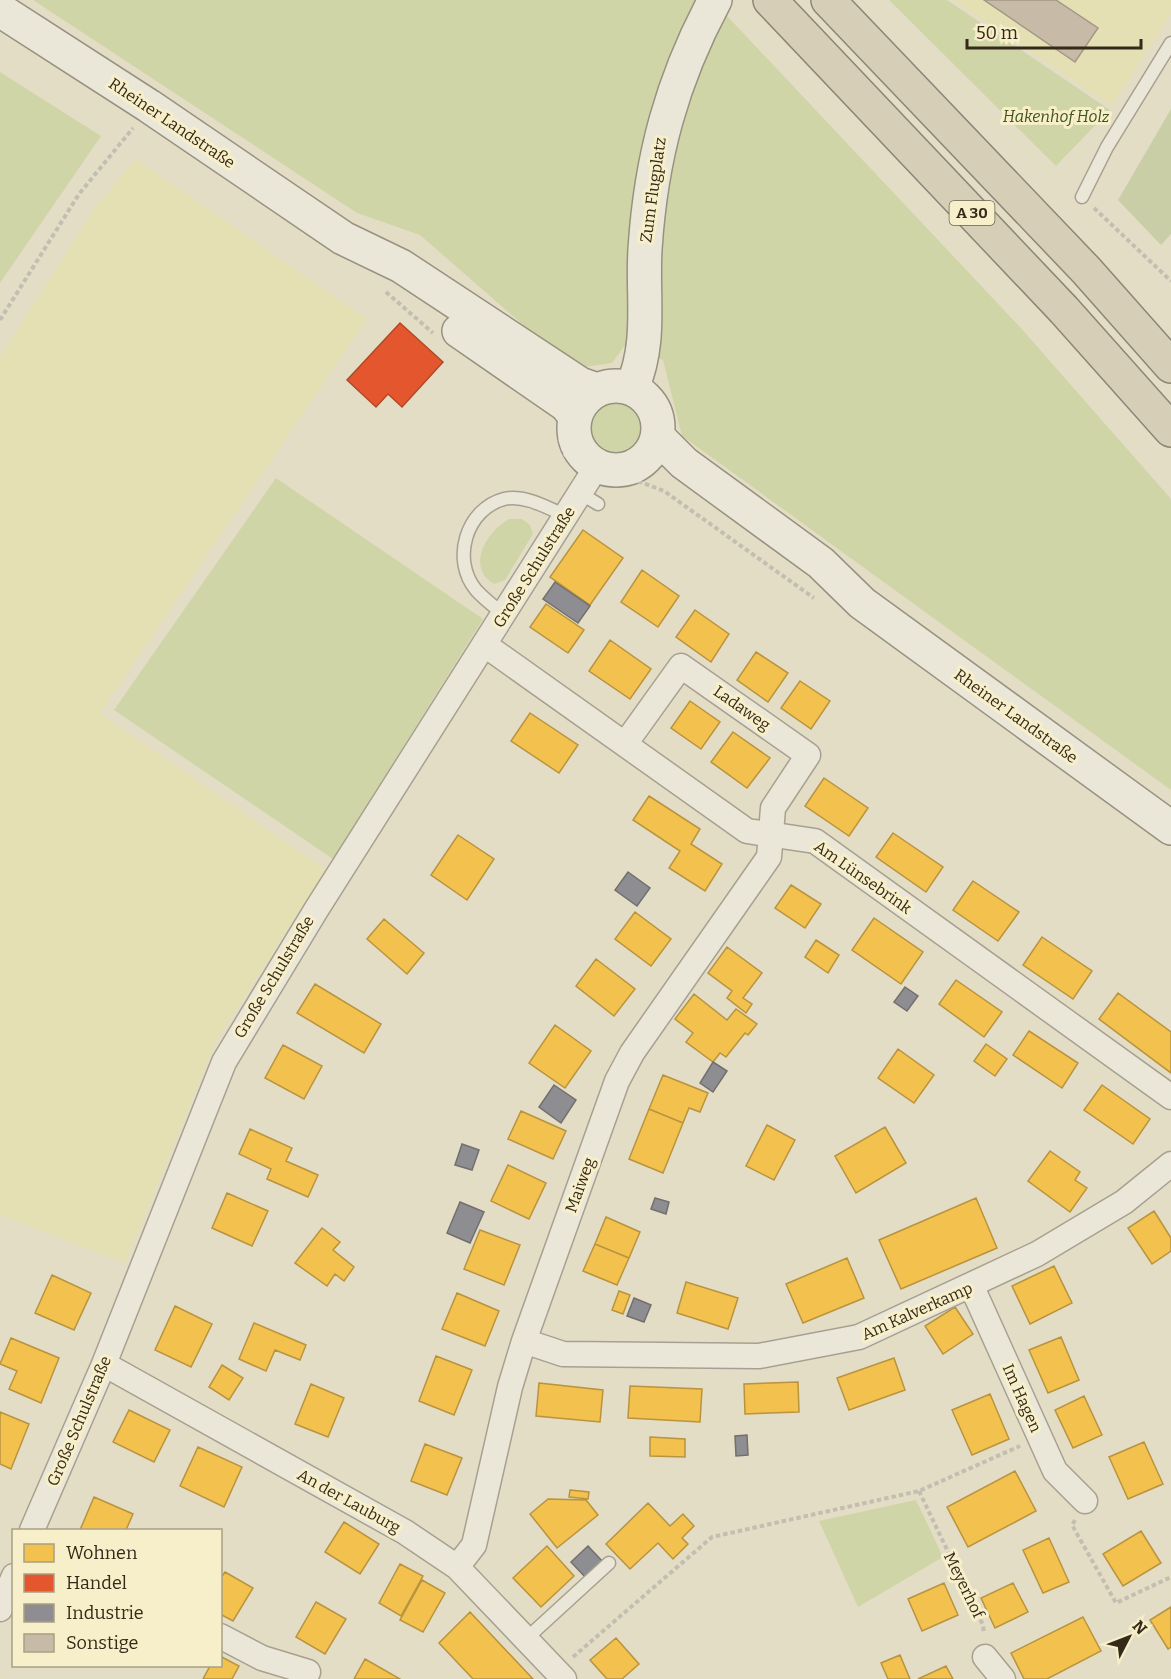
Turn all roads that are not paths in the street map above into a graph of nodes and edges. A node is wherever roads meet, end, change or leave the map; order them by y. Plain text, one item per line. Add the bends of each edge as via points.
1 (715, 0) edge
2 (770, 0) edge
3 (828, 0) edge
4 (0, 10) edge
5 (1171, 43) edge
6 (1082, 197) road end
7 (343, 238) junction
8 (1171, 366) edge
9 (632, 388) junction
10 (597, 390) junction
11 (575, 416) junction
12 (1171, 430) edge
13 (645, 460) junction
14 (606, 476) junction
15 (566, 516) junction
16 (504, 615) junction
17 (485, 645) junction
18 (625, 744) junction
19 (1171, 828) edge
20 (772, 834) junction
21 (1171, 1097) edge
22 (1171, 1164) edge
23 (972, 1287) junction
24 (524, 1341) junction
25 (104, 1364) junction
26 (1085, 1501) road end
27 (32, 1529) edge
28 (609, 1563) dead end
29 (457, 1567) junction
30 (12, 1581) edge
31 (0, 1609) edge
32 (222, 1637) edge
33 (526, 1639) junction
34 (985, 1657) road end
35 (308, 1672) dead end
36 (560, 1675) edge
37 (1003, 1679) edge

1 - 9 street, Zum Flugplatz via 695,37 663,126 650,189 645,343
2 - 12 highway, A 30 via 1064,310
3 - 8 highway, A 30 via 1086,270
4 - 7 street, Rheiner Landstraße
5 - 6 lane via 1107,147
7 - 10 street, Rheiner Landstraße via 401,266 580,384
7 - 11 street, Rheiner Landstraße via 391,284 566,405
9 - 10 street via 608,386
9 - 13 street via 645,396 658,422
10 - 11 street via 580,405
11 - 14 street via 577,445
13 - 14 street
13 - 19 street, Rheiner Landstraße via 810,579 862,603
14 - 15 street, Große Schulstraße via 589,498
15 - 16 street, Große Schulstraße
15 - 16 lane via 532,501 505,499 479,512 465,535 464,561 475,589
16 - 17 street, Große Schulstraße
17 - 18 street, Am Lünsebrink
17 - 25 street, Große Schulstraße via 224,1062
18 - 20 street, Am Lünsebrink via 747,831
18 - 20 street, Ladaweg via 681,666 808,755 773,808
20 - 21 street, Am Lünsebrink via 815,841
20 - 24 street, Maiweg via 770,857 632,1053 617,1081
22 - 23 street, Am Kalverkamp via 1124,1202
23 - 24 street, Am Kalverkamp via 859,1337 759,1356 563,1354
23 - 26 street, Im Hagen via 1055,1471
24 - 29 street, Maiweg via 474,1545
25 - 27 street, Große Schulstraße
25 - 29 street, An der Lauburg via 405,1532
28 - 33 lane
29 - 33 street, An der Lauburg
30 - 31 street
32 - 35 street via 262,1658
33 - 36 street, An der Lauburg
34 - 37 street

